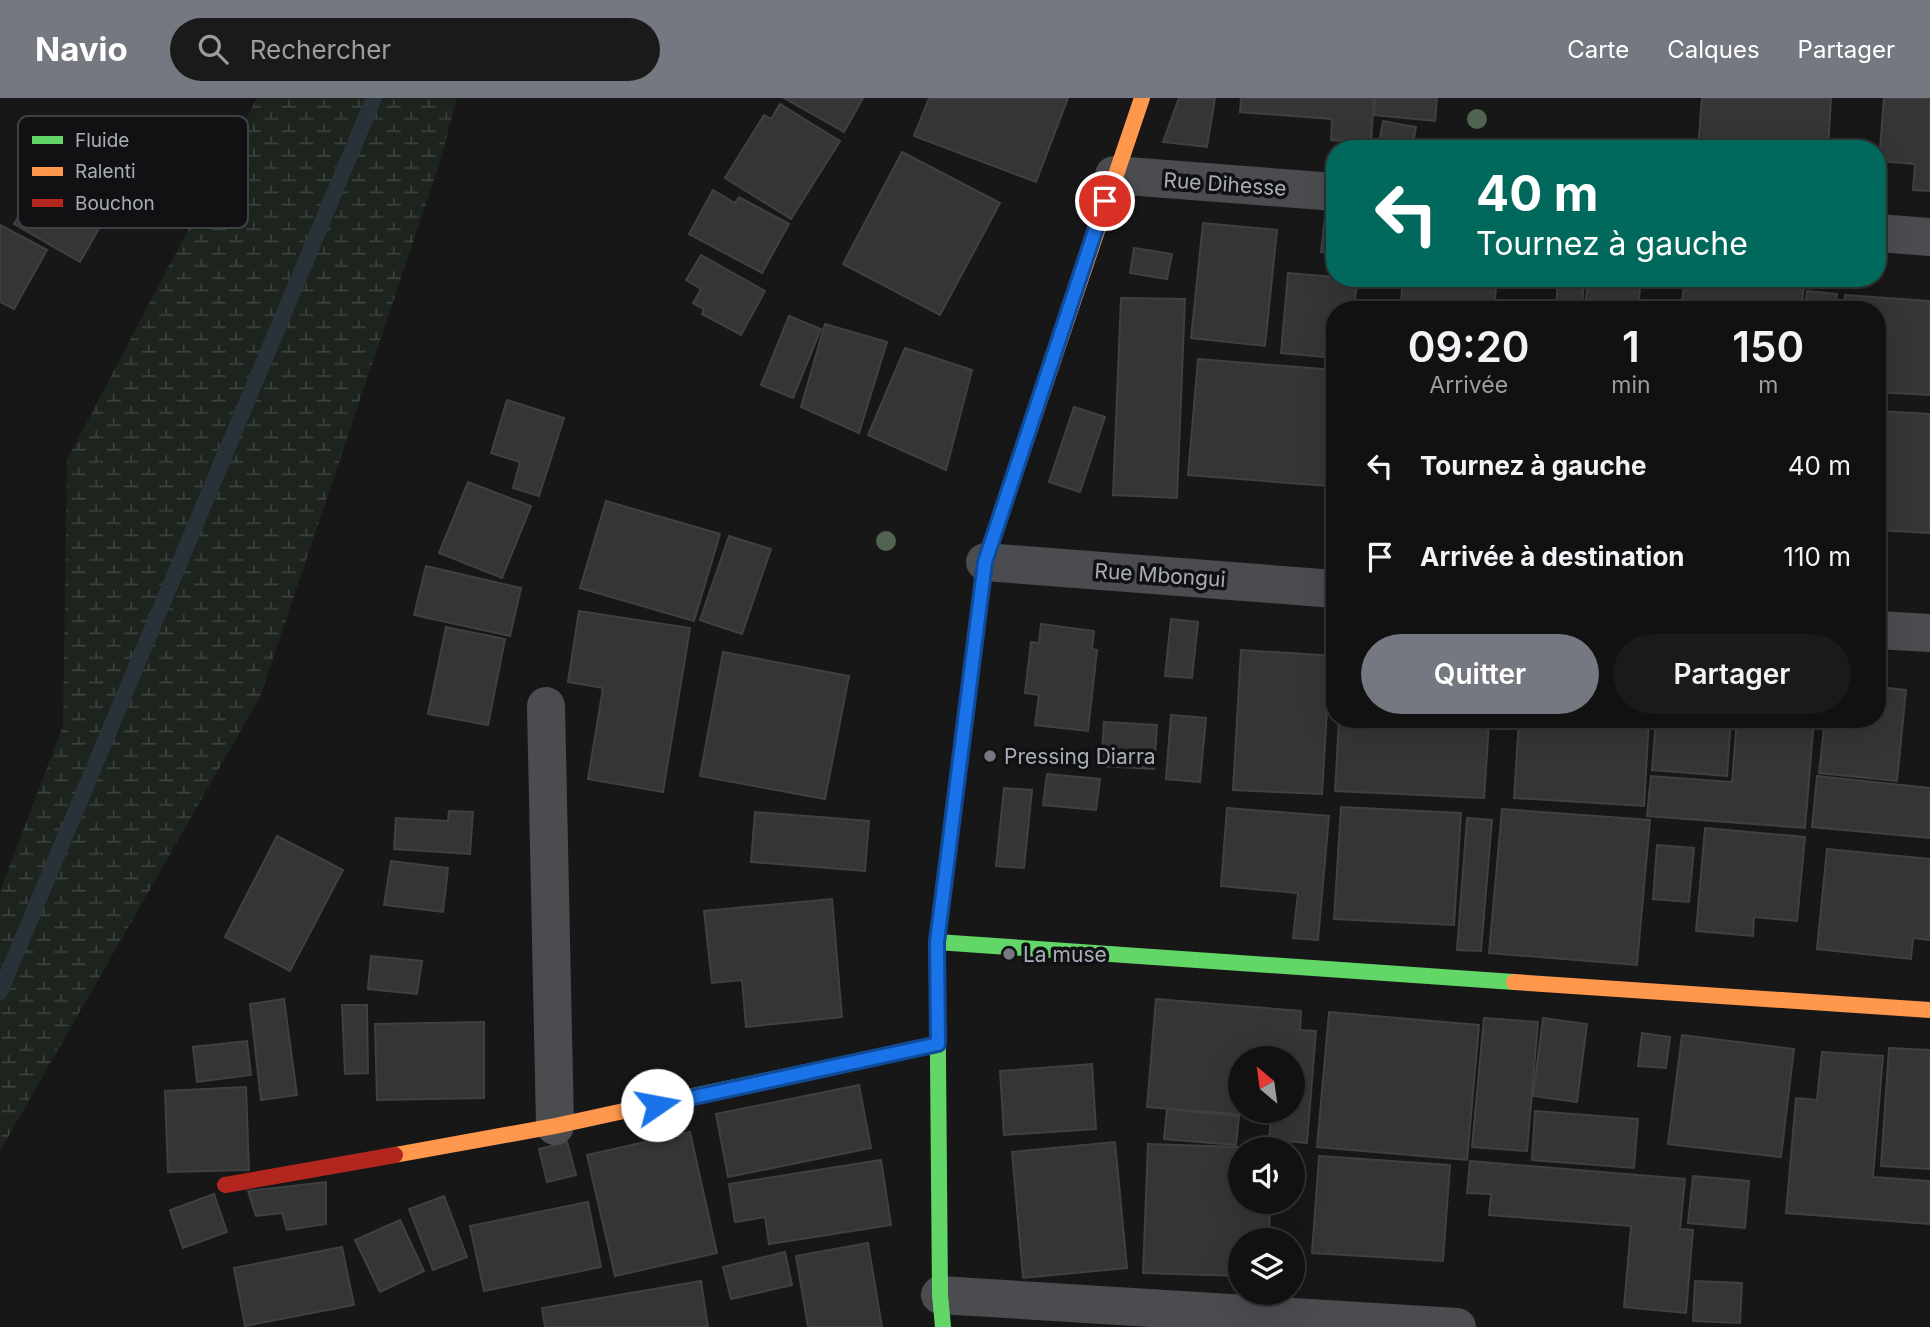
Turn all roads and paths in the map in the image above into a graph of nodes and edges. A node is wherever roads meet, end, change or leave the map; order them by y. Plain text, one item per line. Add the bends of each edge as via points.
1 (1142, 98) edge
2 (1114, 175) junction
3 (1326, 191) edge
4 (1886, 234) edge
5 (1930, 237) edge
6 (985, 562) junction
7 (1326, 588) edge
8 (1886, 631) edge
9 (1930, 634) edge
10 (546, 706) dead end
11 (937, 942) junction
12 (1930, 1010) edge
13 (938, 1044) junction
14 (555, 1126) junction
15 (225, 1185) dead end
16 (941, 1311) edge
17 (1457, 1327) edge

1 - 2 street
2 - 3 street, Rue Dihesse
2 - 6 street
4 - 5 street
6 - 7 street, Rue Mbongui
6 - 11 street
8 - 9 street
10 - 14 street
11 - 12 street
11 - 13 street
13 - 14 street
13 - 16 street
14 - 15 street
16 - 17 street

